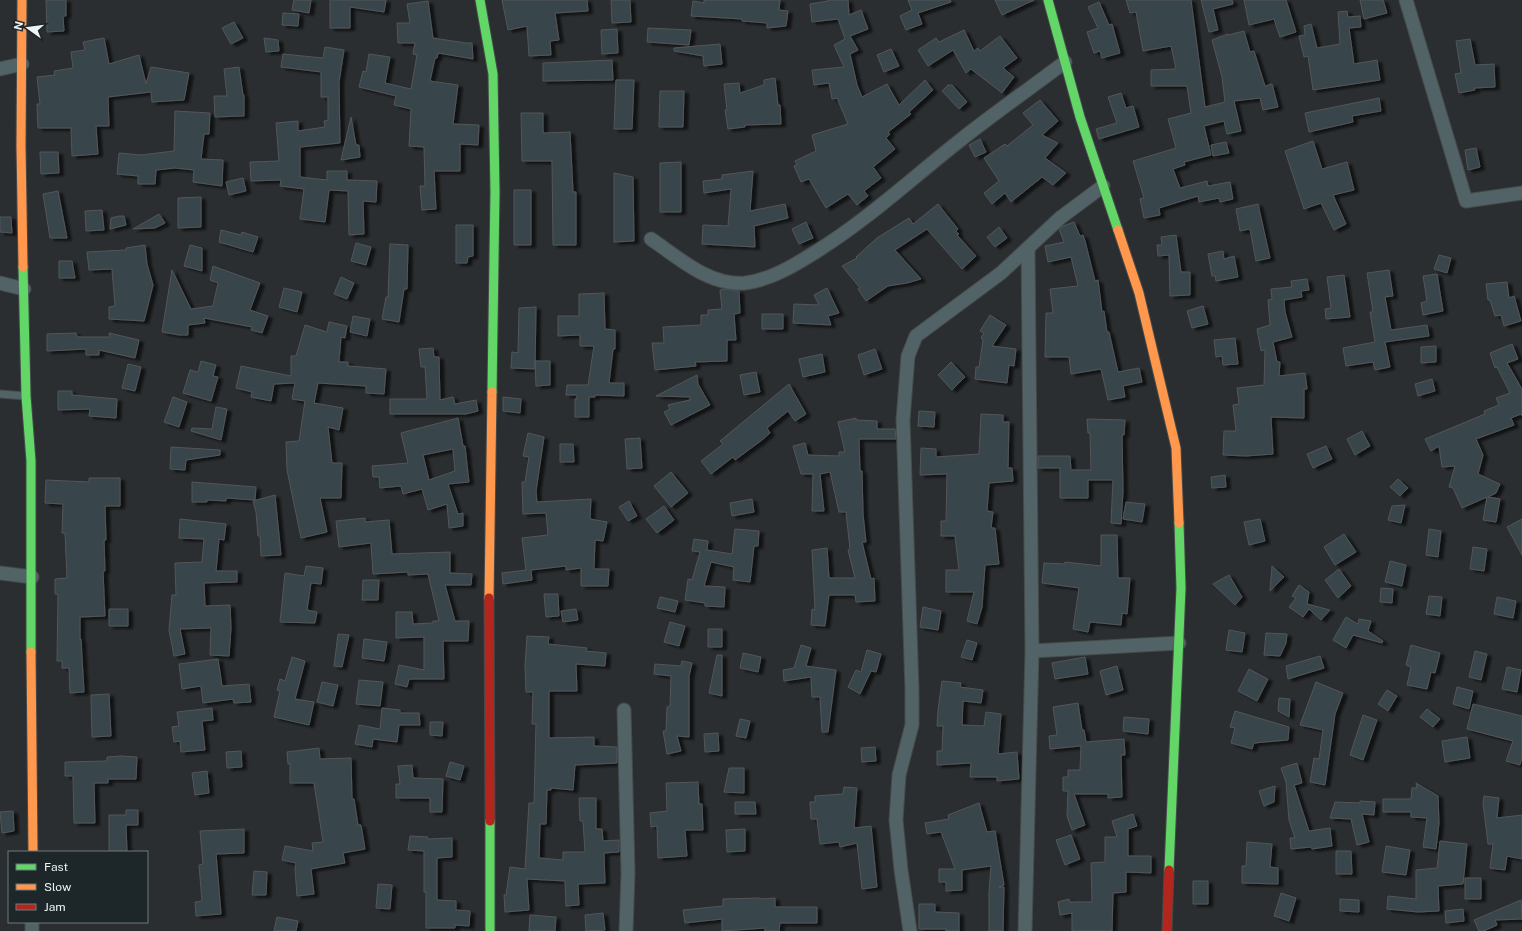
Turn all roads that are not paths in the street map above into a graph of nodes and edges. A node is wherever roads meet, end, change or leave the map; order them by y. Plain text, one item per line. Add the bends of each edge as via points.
1 (22, 0) edge
2 (480, 0) edge
3 (1048, 0) edge
4 (1406, 0) edge
5 (1064, 62) junction
6 (22, 64) junction
7 (0, 69) edge
8 (1103, 186) junction
9 (1522, 193) edge
10 (651, 239) dead end
11 (1028, 248) junction
12 (0, 283) edge
13 (24, 289) junction
14 (0, 394) edge
15 (26, 396) junction
16 (0, 573) edge
17 (32, 577) junction
18 (1179, 643) junction
19 (1032, 651) junction
20 (624, 710) dead end
21 (34, 851) edge
22 (490, 931) edge
23 (626, 931) edge
24 (910, 931) edge
25 (1025, 931) edge
26 (1167, 931) edge

1 - 6 street
2 - 22 street via 493,74 495,192 489,575
3 - 5 street
4 - 9 street via 1466,201
5 - 8 street
5 - 10 street via 958,142 833,242 783,271 744,283 724,282 703,274
6 - 7 street
6 - 13 street
8 - 11 street via 1060,218
8 - 18 street via 1139,293 1176,448 1181,588
11 - 19 street
11 - 24 street via 1001,273 916,336 908,356 903,420 912,725 899,775 896,820
12 - 13 street
13 - 15 street
14 - 15 lane
15 - 17 street via 31,461
16 - 17 street
17 - 21 street via 31,720
18 - 19 street
18 - 26 street
19 - 25 street
20 - 23 street via 628,873

